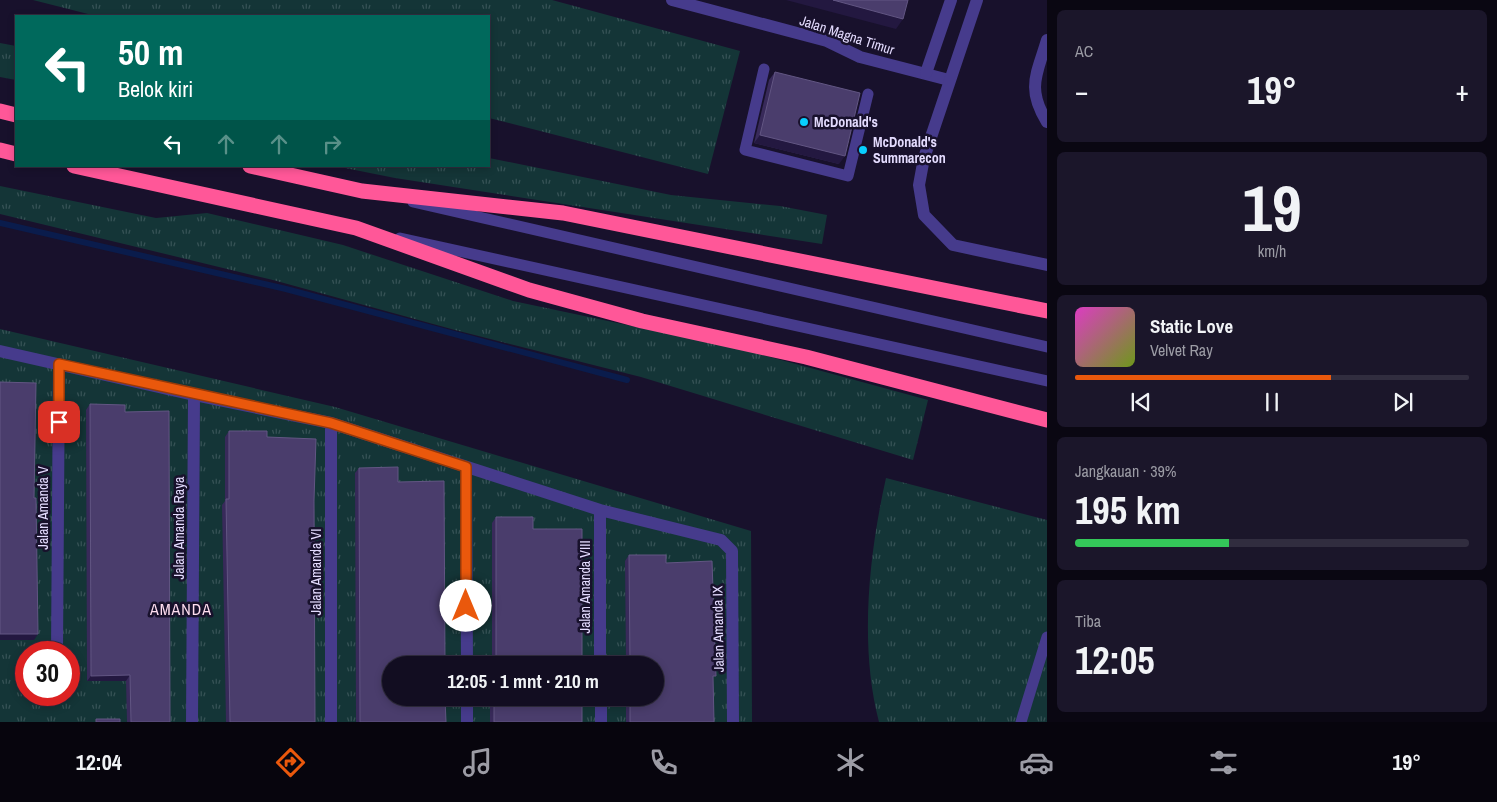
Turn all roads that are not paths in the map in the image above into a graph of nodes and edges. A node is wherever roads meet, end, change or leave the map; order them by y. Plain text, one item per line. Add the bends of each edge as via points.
1 (672, 0) edge
2 (951, 0) edge
3 (977, 0) edge
4 (1047, 40) edge
5 (764, 69) dead end
6 (926, 74) junction
7 (950, 80) junction
8 (868, 94) dead end
9 (0, 111) edge
10 (15, 115) edge
11 (1047, 122) edge
12 (0, 150) edge
13 (15, 154) edge
14 (79, 167) edge
15 (254, 167) edge
16 (362, 191) junction
17 (356, 228) junction
18 (1047, 265) edge
19 (1047, 310) edge
20 (1047, 347) edge
21 (0, 351) edge
22 (59, 364) junction
23 (1047, 381) edge
24 (194, 395) junction
25 (1047, 420) edge
26 (331, 423) junction
27 (466, 467) junction
28 (600, 510) junction
29 (1047, 637) edge
30 (57, 641) edge
31 (467, 656) edge
32 (600, 656) edge
33 (1042, 671) edge
34 (467, 706) edge
35 (601, 706) edge
36 (192, 722) edge
37 (331, 722) edge
38 (467, 722) edge
39 (601, 722) edge
40 (733, 722) edge
41 (1021, 722) edge

1 - 6 street, Jalan Magna Timur via 827,42 860,57
2 - 6 street
3 - 7 street
4 - 11 street via 1034,84 1035,98
5 - 8 lane via 745,150 848,176
6 - 7 street, Jalan Magna Timur
7 - 18 street via 918,185 924,215 953,245
9 - 10 highway
12 - 13 highway
14 - 17 highway
15 - 16 highway
16 - 19 highway via 563,213
16 - 20 lane
17 - 23 lane
17 - 25 highway via 529,290 642,321 806,357
21 - 22 street
22 - 24 street
22 - 30 street, Jalan Amanda V
24 - 26 street
24 - 36 street, Jalan Amanda Raya
26 - 27 street
26 - 37 street, Jalan Amanda VI
27 - 28 street
27 - 31 street
28 - 32 street, Jalan Amanda VIII
28 - 40 street, Jalan Amanda IX via 721,540 732,551
29 - 33 lane
33 - 41 lane
34 - 38 street
35 - 39 street

